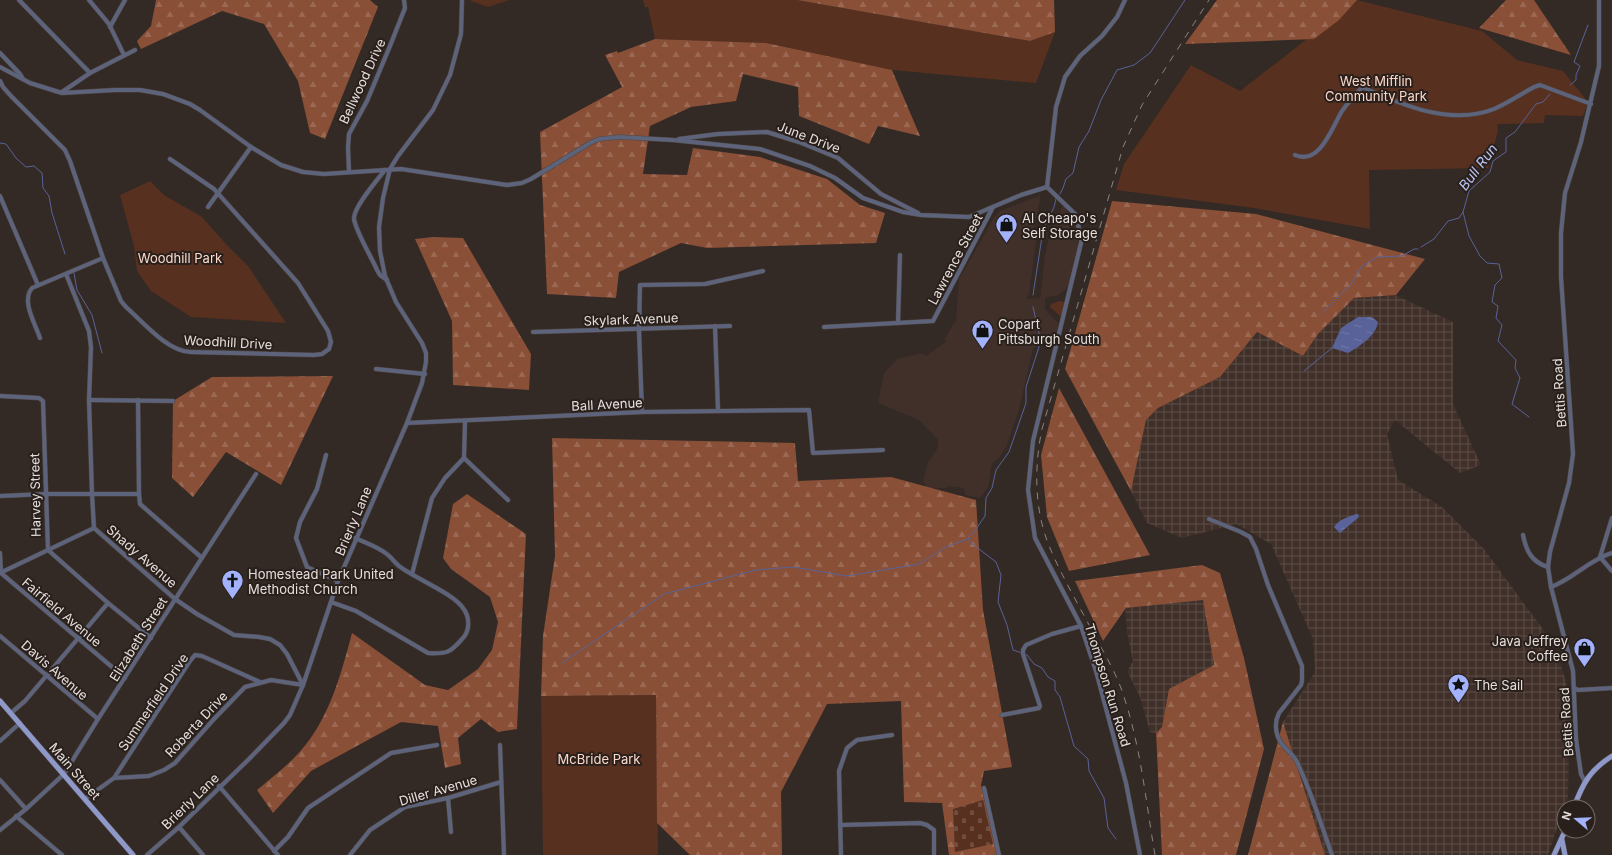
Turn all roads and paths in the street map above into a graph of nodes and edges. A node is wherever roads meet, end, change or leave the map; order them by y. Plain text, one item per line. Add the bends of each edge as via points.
1 (19, 0) edge
2 (89, 0) edge
3 (125, 0) edge
4 (404, 0) edge
5 (462, 0) edge
6 (1125, 0) edge
7 (1599, 0) edge
8 (110, 27) junction
9 (135, 50) dead end
10 (0, 53) edge
11 (124, 55) junction
12 (0, 67) edge
13 (90, 73) junction
14 (23, 80) junction
15 (0, 81) edge
16 (62, 93) junction
17 (1591, 104) junction
18 (673, 140) junction
19 (251, 147) junction
20 (1295, 155) dead end
21 (170, 159) dead end
22 (390, 169) junction
23 (385, 170) junction
24 (349, 172) junction
25 (1047, 187) junction
26 (218, 193) junction
27 (0, 196) edge
28 (208, 207) dead end
29 (994, 207) junction
30 (921, 215) junction
31 (900, 255) dead end
32 (103, 258) junction
33 (763, 272) dead end
34 (66, 274) junction
35 (387, 280) junction
36 (38, 285) junction
37 (898, 323) junction
38 (715, 326) junction
39 (730, 326) dead end
40 (824, 327) dead end
41 (639, 330) junction
42 (533, 332) dead end
43 (40, 338) dead end
44 (376, 369) dead end
45 (425, 374) junction
46 (0, 396) edge
47 (89, 400) junction
48 (138, 400) junction
49 (173, 401) dead end
50 (718, 410) junction
51 (642, 412) junction
52 (465, 421) junction
53 (407, 423) junction
54 (883, 450) dead end
55 (326, 455) dead end
56 (464, 458) junction
57 (256, 474) dead end
58 (45, 494) junction
59 (92, 494) junction
60 (139, 494) junction
61 (0, 496) edge
62 (508, 500) dead end
63 (1612, 518) edge
64 (1209, 519) dead end
65 (94, 528) junction
66 (1523, 535) dead end
67 (355, 538) junction
68 (48, 550) junction
69 (0, 553) edge
70 (1612, 553) edge
71 (1600, 557) junction
72 (202, 558) junction
73 (1548, 567) junction
74 (1612, 571) edge
75 (0, 573) edge
76 (412, 574) junction
77 (338, 581) junction
78 (1551, 587) junction
79 (175, 599) junction
80 (331, 602) junction
81 (108, 603) junction
82 (1081, 626) junction
83 (0, 636) edge
84 (151, 638) junction
85 (77, 639) junction
86 (46, 675) junction
87 (125, 678) junction
88 (260, 682) junction
89 (303, 686) junction
90 (1574, 688) junction
91 (1612, 688) edge
92 (0, 701) edge
93 (11, 713) junction
94 (1002, 715) dead end
95 (98, 719) junction
96 (20, 723) junction
97 (892, 735) dead end
98 (0, 741) edge
99 (437, 745) dead end
100 (500, 745) dead end
101 (1612, 756) edge
102 (64, 774) junction
103 (114, 778) junction
104 (0, 780) edge
105 (501, 782) junction
106 (1585, 782) junction
107 (219, 786) junction
108 (984, 788) dead end
109 (448, 798) junction
110 (85, 799) junction
111 (1578, 799) edge
112 (26, 809) junction
113 (16, 816) junction
114 (840, 825) junction
115 (179, 827) junction
116 (0, 830) edge
117 (451, 832) dead end
118 (1562, 840) joint
119 (274, 851) junction
120 (1554, 854) edge
121 (62, 855) edge
122 (133, 855) edge
123 (148, 855) edge
124 (203, 855) edge
125 (278, 855) edge
126 (350, 855) edge
127 (504, 855) edge
128 (841, 855) edge
129 (934, 855) edge
130 (999, 855) edge
131 (1140, 855) edge
132 (1332, 855) edge
133 (1565, 855) edge

1 - 13 street
2 - 8 street
3 - 8 street
4 - 24 street, Bellwood Drive via 405,8 390,46 367,101 349,134
5 - 22 street, Brierly Lane via 461,34 450,75 438,102
6 - 25 street via 1117,17 1102,36 1080,56 1065,77 1056,107
7 - 17 street, Bettis Road via 1599,66
8 - 11 street
9 - 11 street
10 - 14 street
11 - 13 street
12 - 14 street
13 - 16 street
14 - 16 street
15 - 32 street, Woodhill Drive via 2,87 65,150
16 - 19 street via 140,90 163,94 200,110
17 - 20 street via 1540,85 1493,109 1452,116 1393,101 1362,87 1343,110 1322,147 1311,156
17 - 73 street, Bettis Road via 1563,208 1561,270 1573,454 1569,483
18 - 22 street via 599,138 531,179 507,185
18 - 30 street via 760,149 810,166 835,178 864,198 903,212
18 - 30 street, June Drive via 718,134 767,132 838,158 881,194
19 - 24 street via 281,165 303,172
19 - 26 street
21 - 26 street, Woodhill Drive
22 - 23 street
22 - 35 street, Brierly Lane via 379,227 380,251
23 - 24 street
23 - 35 street via 358,206 354,218 380,275
25 - 29 street
25 - 82 street, Thompson Run Road via 1075,214 1082,239 1033,441 1028,490 1035,538
26 - 28 street
26 - 32 street, Woodhill Drive via 298,283 330,337 329,349 322,354 178,350 121,301
27 - 36 street
29 - 30 street via 970,216
29 - 37 street, Lawrence Street via 933,321
31 - 37 street
32 - 34 street
33 - 41 street via 705,284 640,285
34 - 36 street
34 - 47 street, Shady Avenue via 89,331
35 - 45 street, Brierly Lane via 396,302 422,343 426,353
36 - 43 street via 28,292 27,297
37 - 40 street
38 - 39 street, Skylark Avenue
38 - 41 street, Skylark Avenue
38 - 50 street
41 - 42 street, Skylark Avenue
41 - 51 street
44 - 45 street
45 - 53 street, Brierly Lane
46 - 58 street, Harvey Street via 43,401
47 - 48 street
47 - 59 street, Shady Avenue
48 - 49 street
48 - 60 street
50 - 51 street, Ball Avenue
50 - 54 street, Ball Avenue via 809,410 813,453
51 - 52 street, Ball Avenue
52 - 53 street, Ball Avenue
52 - 56 street
53 - 67 street, Brierly Lane
55 - 77 street via 317,489 300,522 296,538 306,567
56 - 62 street
56 - 76 street via 445,478 432,498
57 - 72 street, Elizabeth Street
58 - 59 street
58 - 61 street
58 - 68 street, Harvey Street
59 - 60 street
59 - 65 street, Shady Avenue
60 - 72 street via 140,504
63 - 71 street
64 - 132 street via 1250,538 1302,666 1301,685 1279,713 1276,728 1283,748 1296,760
65 - 68 street
65 - 79 street, Shady Avenue
66 - 73 street via 1534,561
67 - 76 street via 377,547 388,554 398,566
67 - 77 street, Brierly Lane
68 - 75 street
68 - 81 street, Harvey Street
69 - 75 street
70 - 71 street
71 - 74 street
71 - 78 street via 1562,583
72 - 79 street, Elizabeth Street
73 - 78 street, Bettis Road
75 - 85 street, Fairfield Avenue
76 - 80 street via 463,607 468,617 467,634 452,650 440,654 428,653 356,611
77 - 80 street, Brierly Lane
78 - 90 street, Bettis Road via 1571,659
79 - 84 street, Elizabeth Street
79 - 89 street, Shady Avenue via 234,635 270,639 280,645
80 - 89 street, Brierly Lane
81 - 84 street, Harvey Street
81 - 85 street
82 - 94 street via 1026,645 1023,652 1040,706
82 - 131 street, Thompson Run Road via 1096,671 1124,776
83 - 86 street, Davis Avenue
84 - 87 street, Elizabeth Street
85 - 86 street
85 - 87 street, Fairfield Avenue
86 - 93 street via 25,701
86 - 95 street, Davis Avenue
87 - 95 street, Elizabeth Street
88 - 89 street, Roberta Drive via 270,680
88 - 103 street, Roberta Drive via 245,687 175,763 149,776
88 - 103 street, Summerfield Drive via 195,655
89 - 107 street, Brierly Lane via 284,723
90 - 91 street
90 - 106 street, Bettis Road via 1576,739 1581,774
92 - 93 main road, Main Street
93 - 96 main road, Main Street
95 - 102 street, Elizabeth Street
96 - 98 street
96 - 102 main road, Main Street
97 - 114 street via 857,740 847,748 839,771
99 - 119 street via 391,753 308,808 288,837
100 - 105 street
101 - 106 main road via 1601,763
102 - 110 main road, Main Street
102 - 112 street, Elizabeth Street
103 - 110 street
104 - 112 street
105 - 109 street, Diller Avenue
105 - 127 street
106 - 111 main road
107 - 115 street, Brierly Lane
107 - 119 street
108 - 130 street
109 - 117 street
109 - 126 street, Diller Avenue via 405,807 370,830
110 - 122 main road, Main Street
112 - 113 street, Elizabeth Street
113 - 116 street, Elizabeth Street
113 - 121 street
114 - 128 street
114 - 129 street via 927,825 934,830
115 - 123 street, Brierly Lane
115 - 124 street
118 - 120 main road
118 - 133 main road
119 - 125 street

